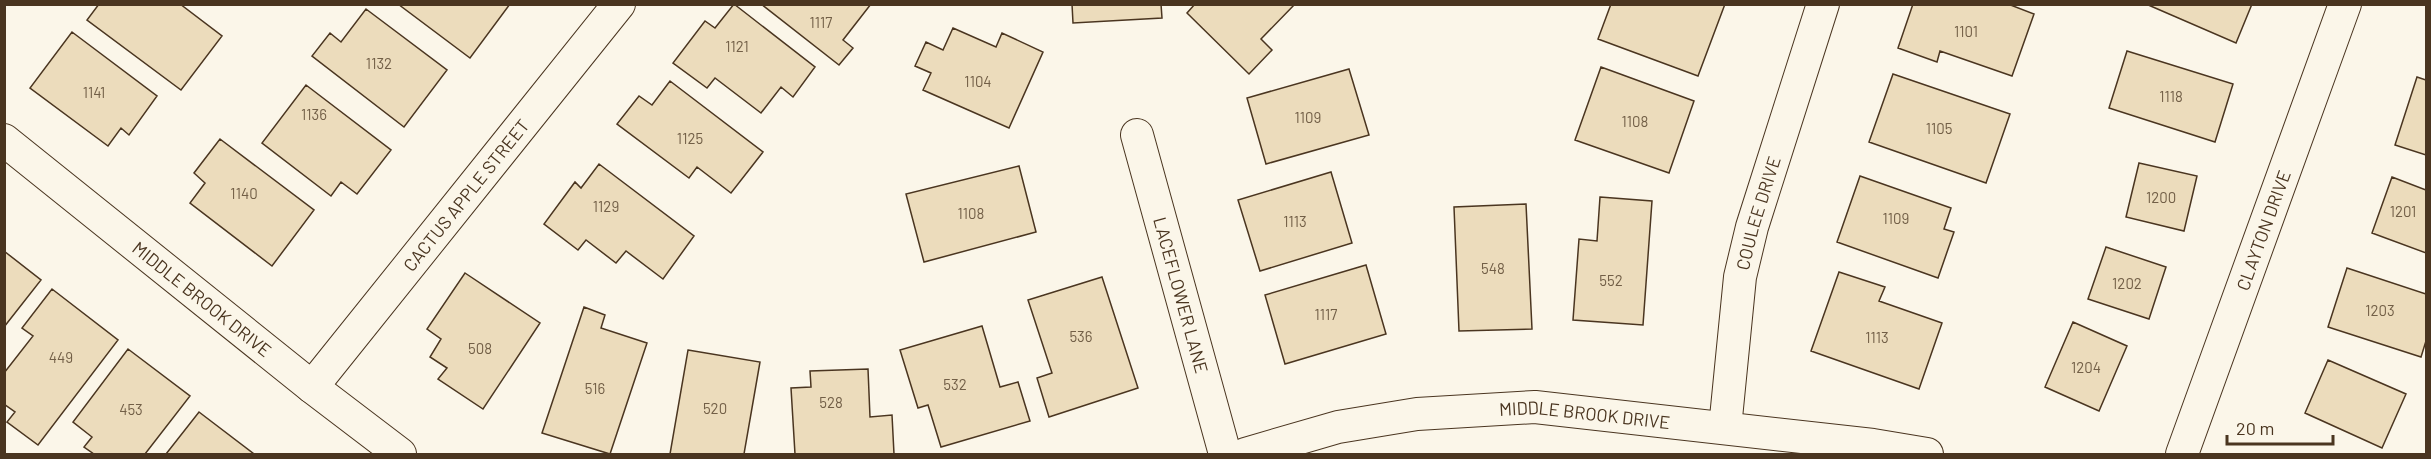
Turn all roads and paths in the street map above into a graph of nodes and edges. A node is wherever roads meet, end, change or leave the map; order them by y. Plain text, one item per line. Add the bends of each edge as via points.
1 (619, 4) edge
2 (1822, 4) edge
3 (2345, 4) edge
4 (1137, 135) dead end
5 (4, 140) edge
6 (312, 387) junction
7 (1725, 428) junction
8 (400, 454) edge
9 (1225, 454) edge
10 (1245, 454) edge
11 (1928, 454) edge
12 (2182, 454) edge

1 - 6 street, CACTUS APPLE STREET
2 - 7 street, COULEE DRIVE via 1740,277
3 - 12 street, CLAYTON DRIVE
4 - 9 street, LACEFLOWER LANE
5 - 6 street, MIDDLE BROOK DRIVE
6 - 8 street, MIDDLE BROOK DRIVE
7 - 10 street, MIDDLE BROOK DRIVE via 1535,407 1417,414 1338,427
7 - 11 street, MIDDLE BROOK DRIVE

